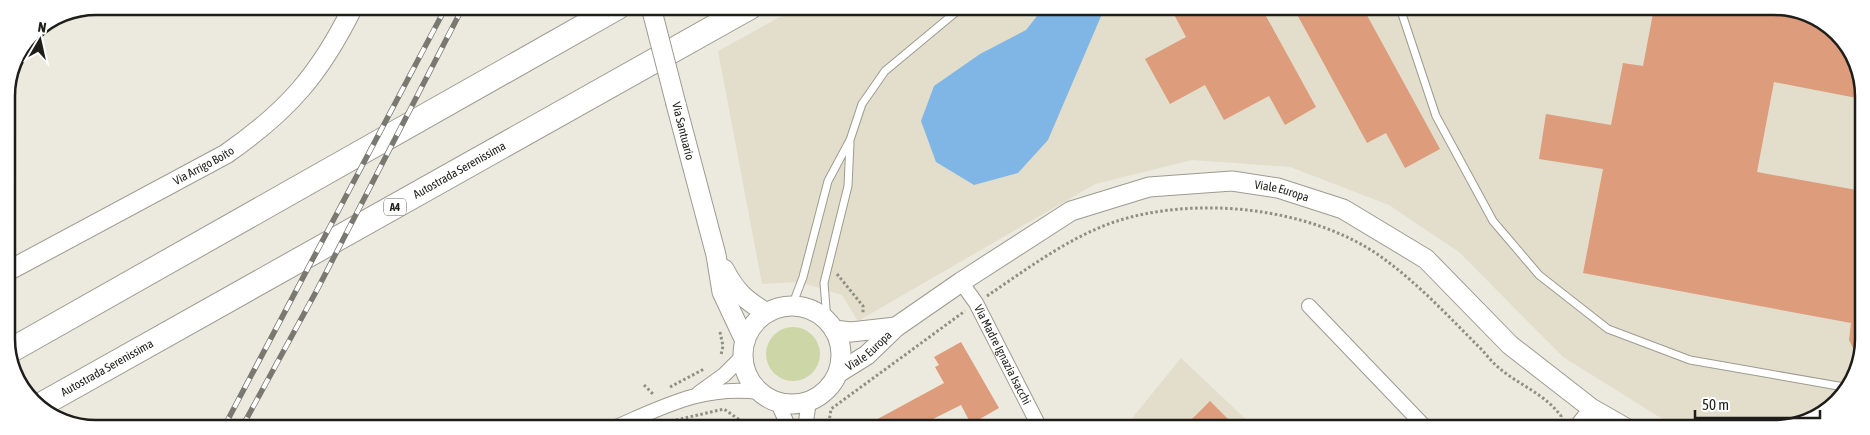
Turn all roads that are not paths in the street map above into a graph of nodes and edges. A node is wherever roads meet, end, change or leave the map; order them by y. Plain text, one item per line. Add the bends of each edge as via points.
1 (348, 15) edge
2 (604, 15) edge
3 (653, 15) edge
4 (736, 15) edge
5 (952, 15) edge
6 (1402, 15) edge
7 (850, 140) junction
8 (716, 255) junction
9 (15, 268) edge
10 (961, 282) junction
11 (792, 306) junction
12 (1309, 306) dead end
13 (767, 313) junction
14 (831, 325) junction
15 (896, 327) junction
16 (16, 347) edge
17 (744, 348) junction
18 (838, 373) junction
19 (1838, 387) edge
20 (760, 392) junction
21 (698, 394) junction
22 (777, 401) junction
23 (810, 401) junction
24 (46, 402) edge
25 (1590, 408) junction
26 (634, 420) edge
27 (785, 420) edge
28 (806, 420) edge
29 (1036, 420) edge
30 (1418, 420) edge
31 (1581, 420) edge
32 (1612, 420) edge

1 - 9 street, Via Arrigo Boito via 321,64 290,103 258,132 226,154
2 - 16 highway
3 - 8 street, Via Santuario, bridge
4 - 24 highway, Autostrada Serenissima / A4
5 - 7 lane via 885,71 862,104
6 - 19 lane via 1436,116 1493,221 1539,275 1608,328 1690,360
7 - 11 lane via 828,181 803,277
7 - 14 lane via 848,186 824,283
8 - 13 street, Via Santuario via 734,289
8 - 17 street, Via Santuario via 722,292
10 - 15 street, Viale Europa
10 - 25 street, Viale Europa via 1071,211 1149,187 1232,181 1278,188 1343,209 1426,259 1510,345
10 - 29 street, Via Madre Ignazia Isacchi via 976,303
11 - 13 street
11 - 14 street via 805,308
12 - 30 street
13 - 17 street via 754,325
14 - 15 street, Viale Europa via 851,332
14 - 18 street via 840,351
15 - 18 street, Viale Europa via 867,355
17 - 20 street, Via Santuario via 745,369
17 - 21 street via 724,375
18 - 23 street via 831,385
20 - 21 street via 742,390
20 - 22 street, Via Santuario
21 - 26 street
22 - 23 street, Via Santuario via 793,404
22 - 27 street
23 - 28 street
25 - 31 street
25 - 32 street, Viale Europa

